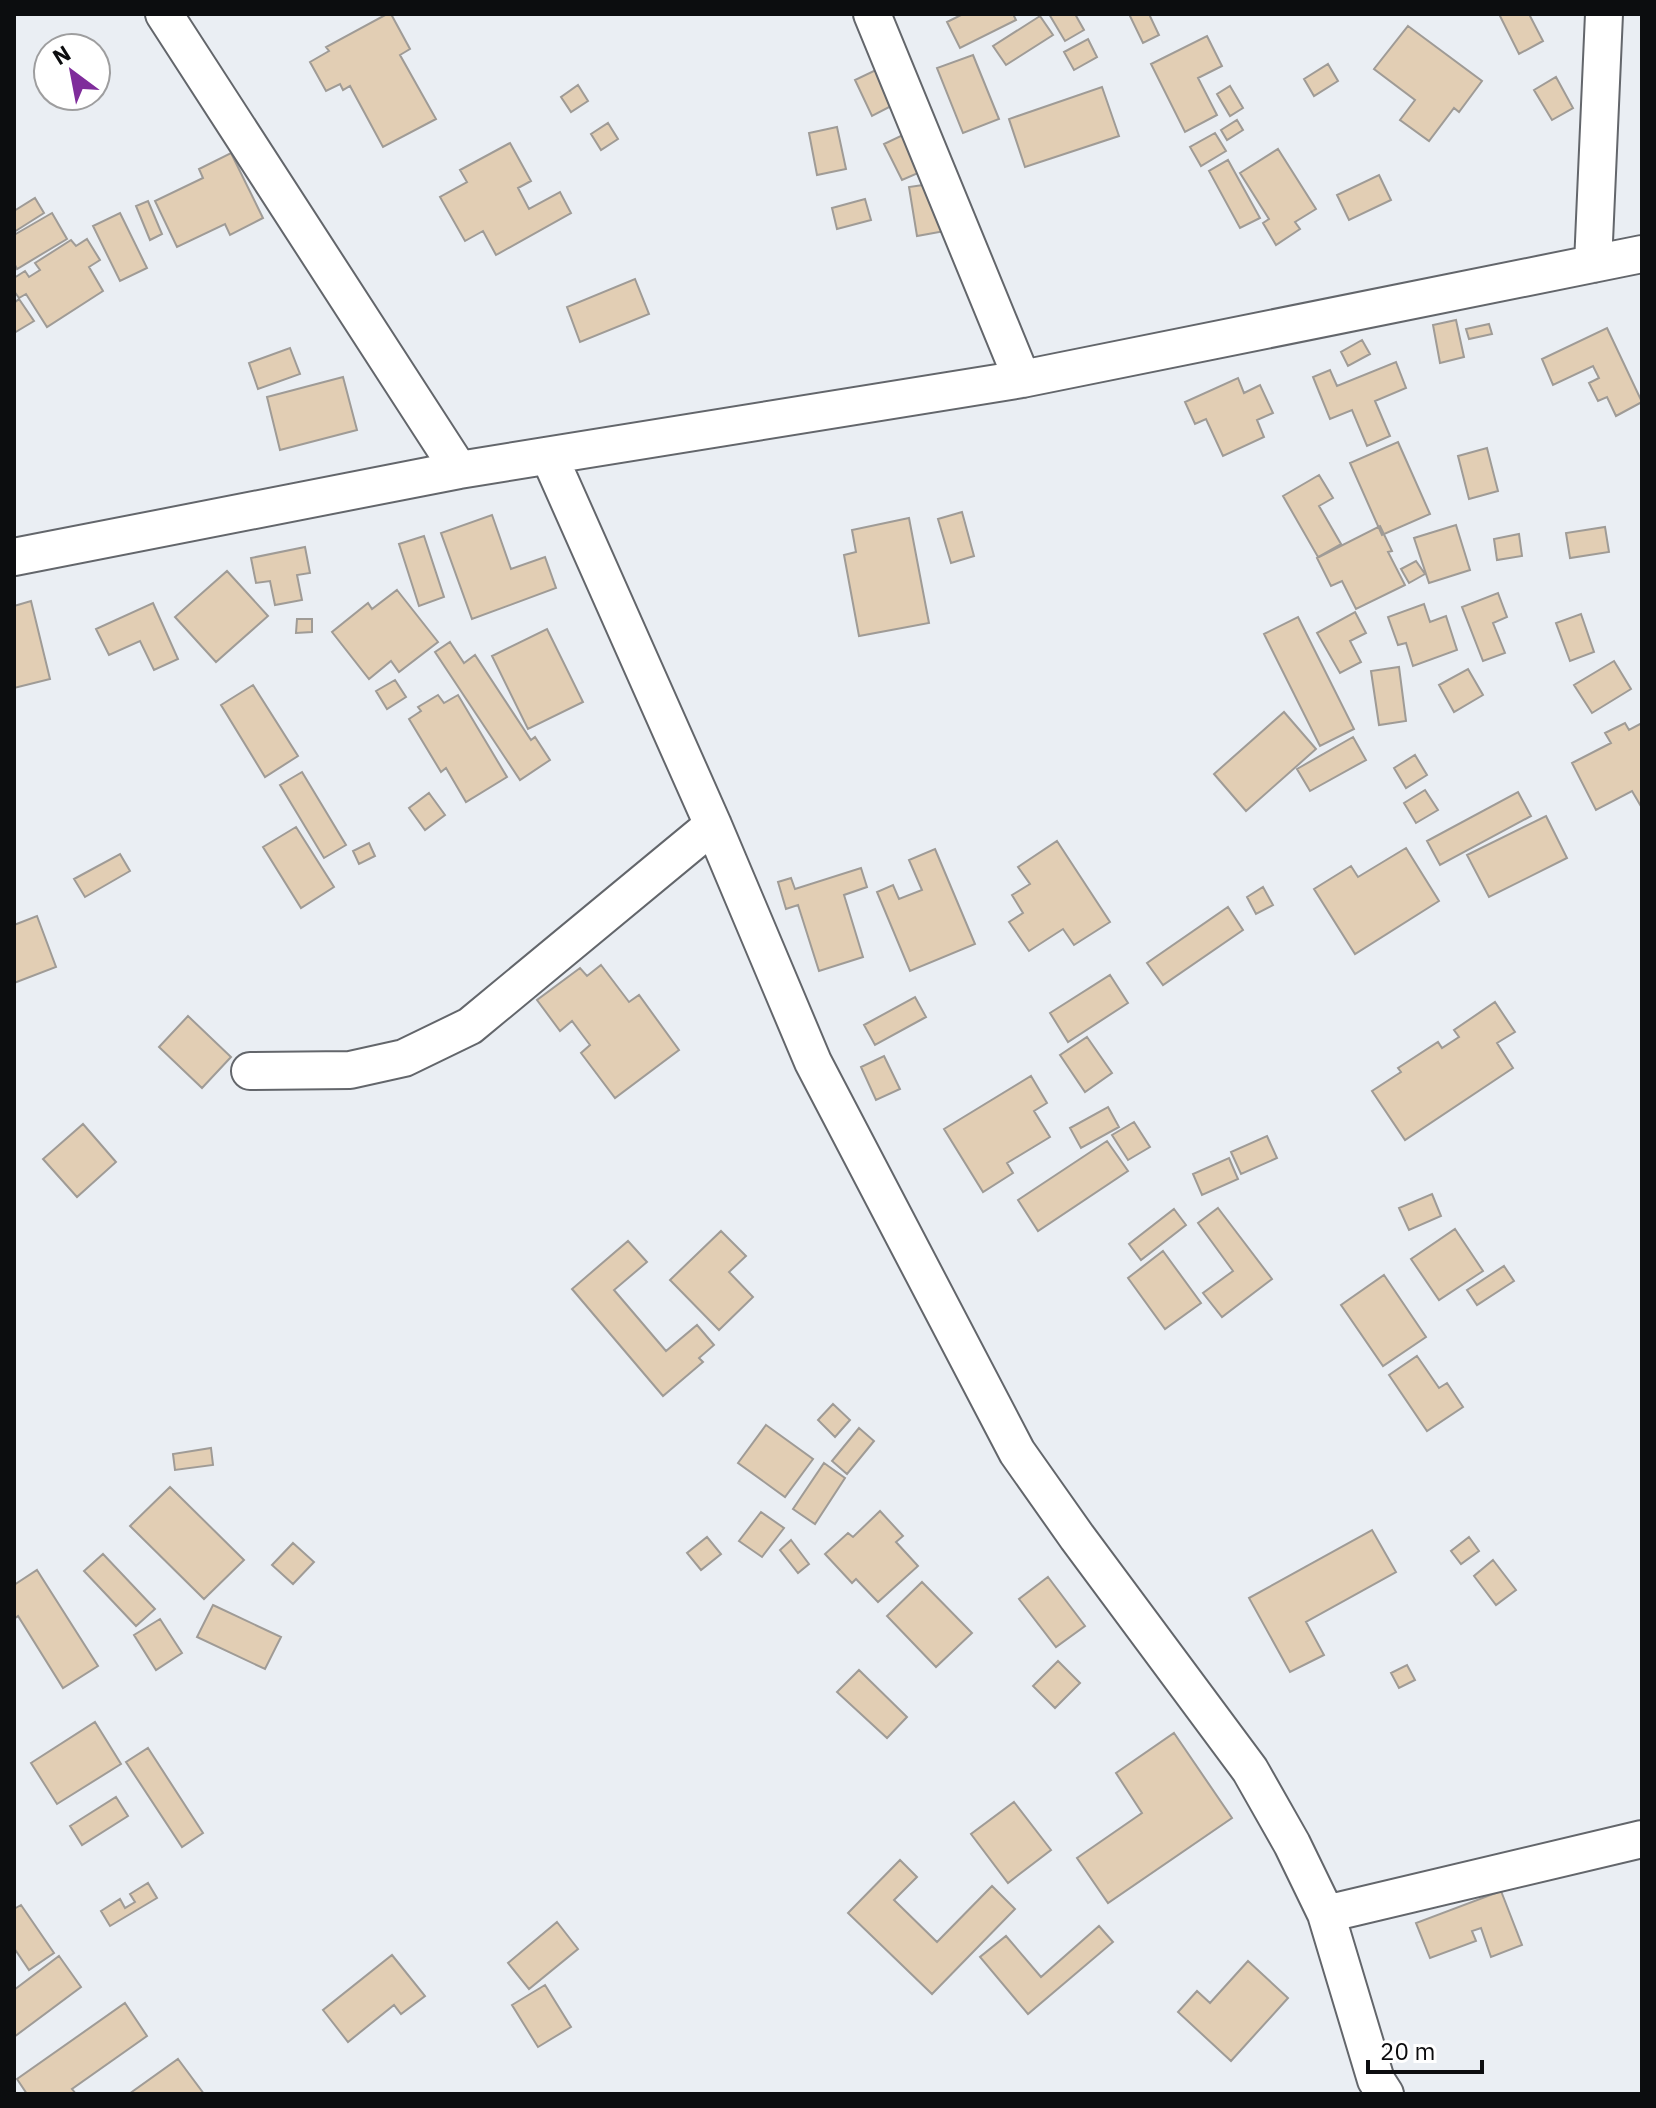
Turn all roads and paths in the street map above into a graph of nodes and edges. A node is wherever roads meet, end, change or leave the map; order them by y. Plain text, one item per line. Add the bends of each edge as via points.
1 (164, 14) edge
2 (872, 14) edge
3 (1604, 14) edge
4 (1642, 254) edge
5 (1593, 264) junction
6 (1022, 379) junction
7 (549, 456) junction
8 (459, 470) junction
9 (14, 557) edge
10 (713, 825) junction
11 (250, 1071) dead end
12 (1642, 1839) edge
13 (1326, 1914) junction
14 (1372, 2089) edge

1 - 8 street
2 - 6 street
3 - 5 street
4 - 5 street
5 - 6 street
6 - 7 street
7 - 8 street
7 - 10 street
8 - 9 street
10 - 11 street via 470,1026 404,1058 350,1070
10 - 13 street via 813,1062 1017,1452 1250,1770
12 - 13 street
13 - 14 street

